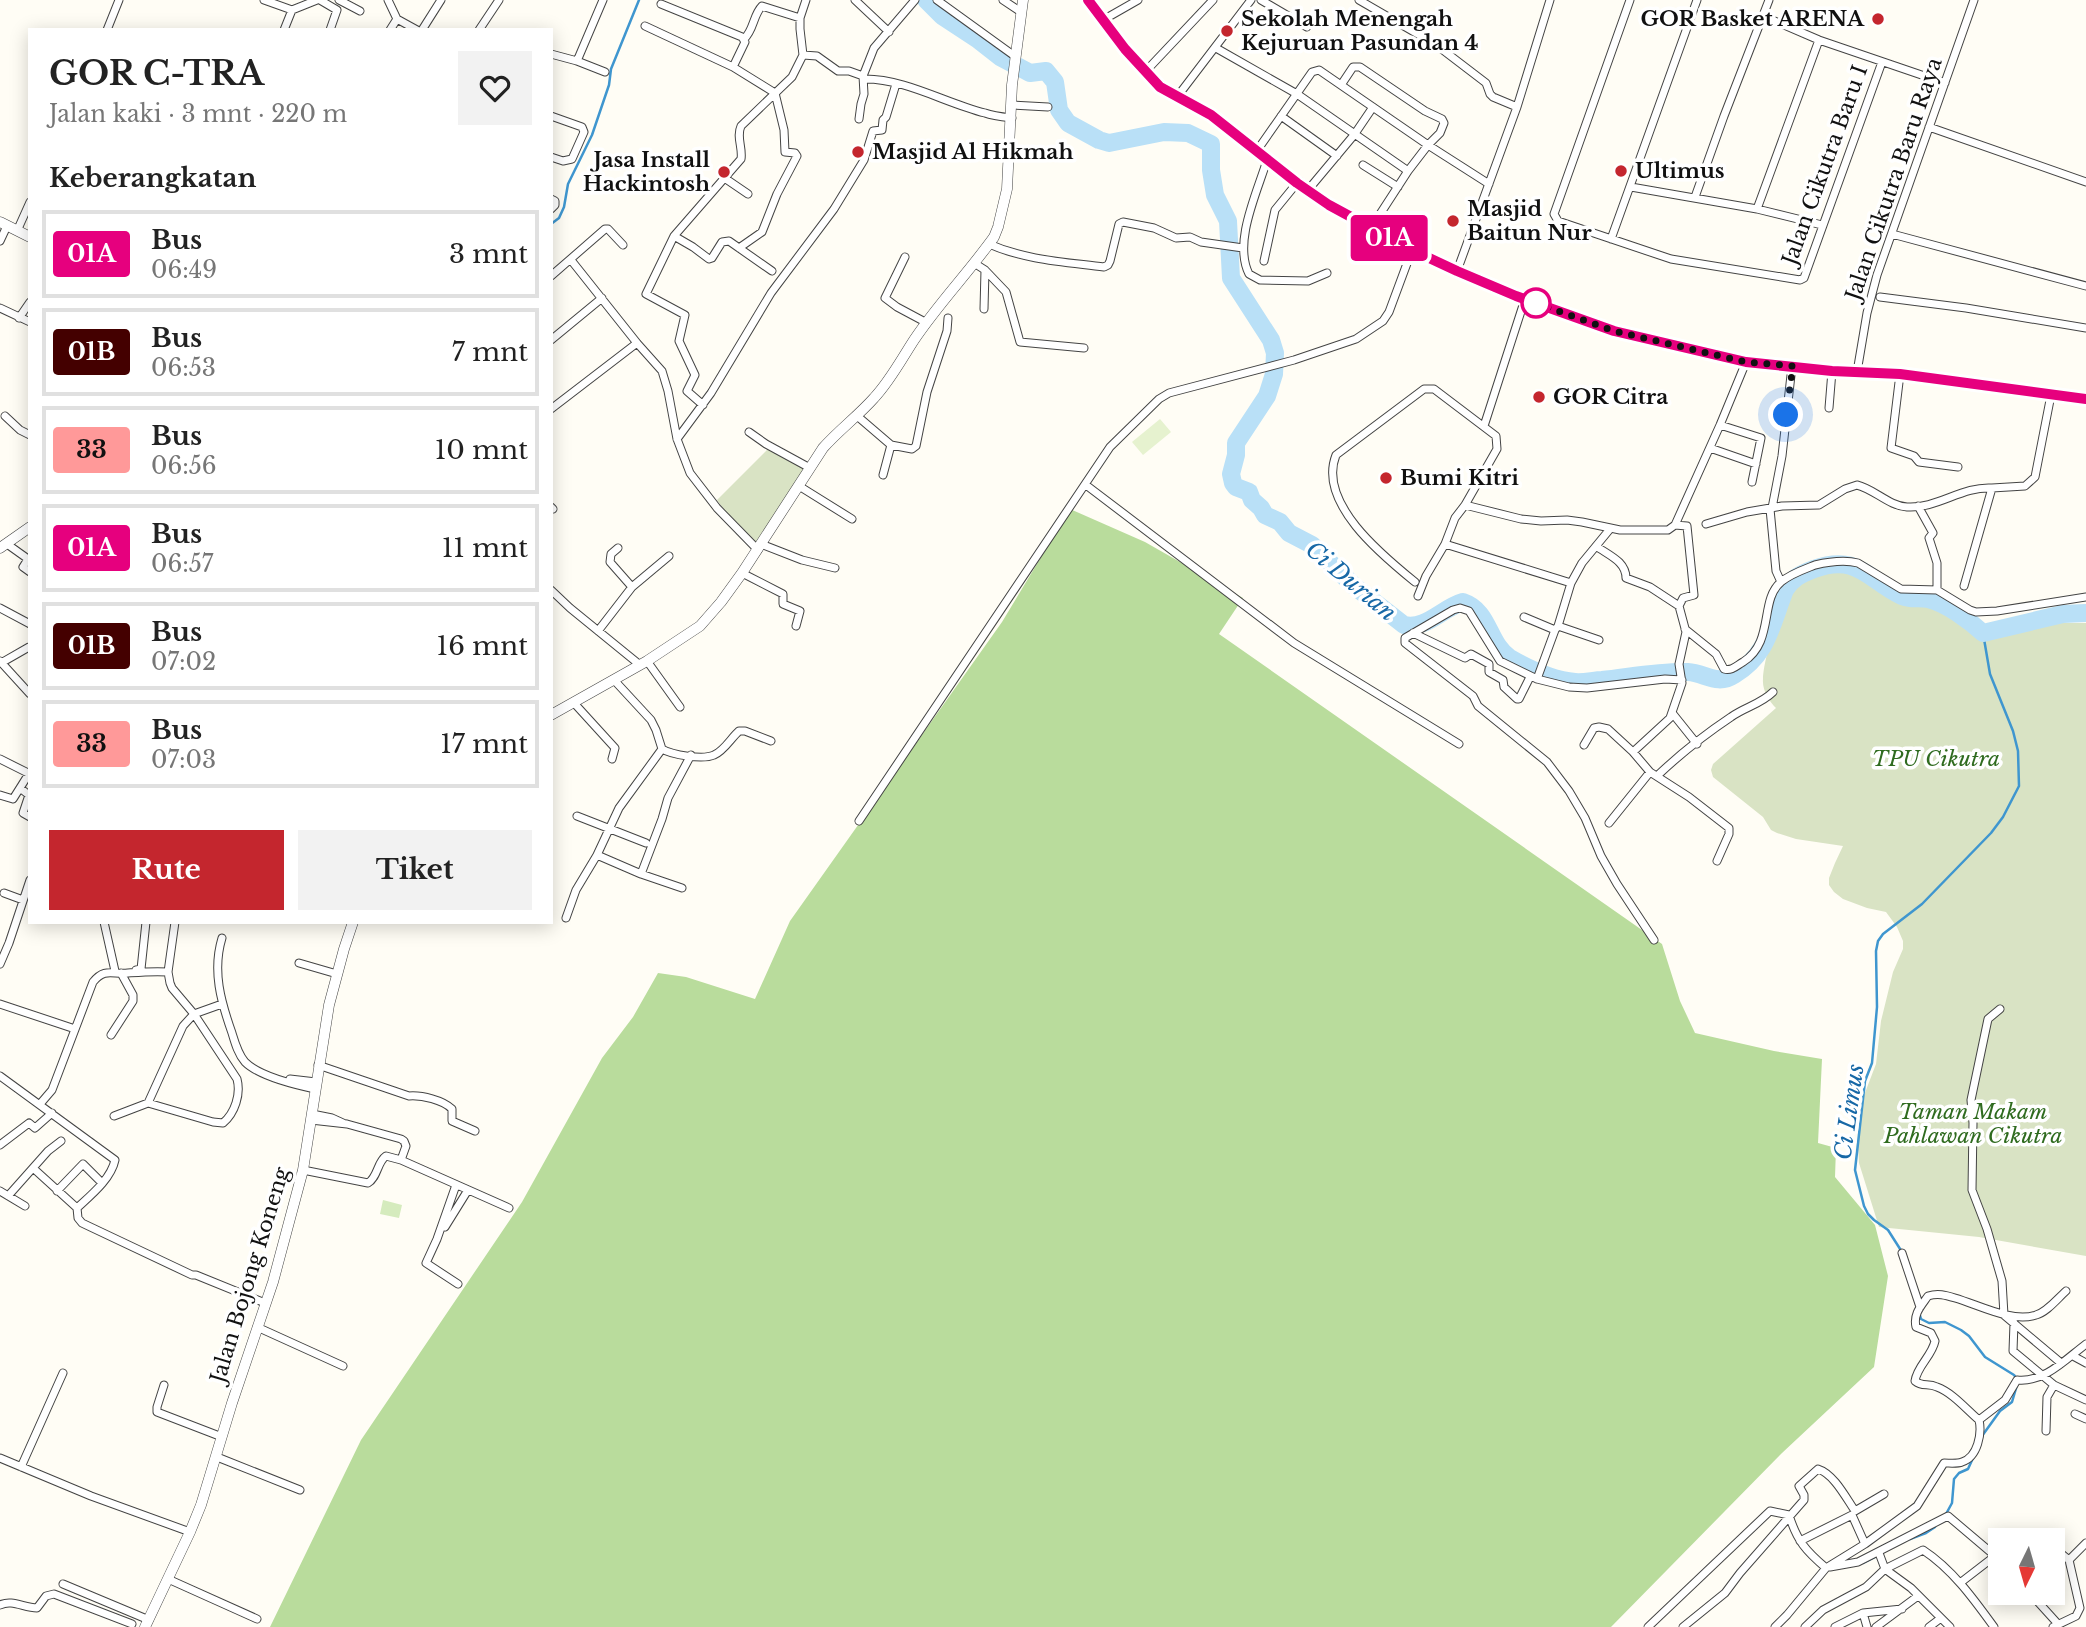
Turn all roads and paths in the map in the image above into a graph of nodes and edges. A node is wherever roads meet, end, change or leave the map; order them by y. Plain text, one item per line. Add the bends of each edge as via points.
1 (119, 0) edge
2 (264, 0) edge
3 (319, 0) edge
4 (339, 0) edge
5 (388, 0) edge
6 (441, 0) edge
7 (499, 0) edge
8 (603, 0) edge
9 (806, 0) edge
10 (855, 0) edge
11 (915, 0) edge
12 (937, 0) edge
13 (1003, 0) edge
14 (1023, 0) edge
15 (1088, 0) edge
16 (1138, 0) edge
17 (1251, 0) edge
18 (1261, 0) edge
19 (1359, 0) edge
20 (1550, 0) edge
21 (1630, 0) edge
22 (1697, 0) edge
23 (1769, 0) edge
24 (1973, 0) edge
25 (1212, 1) edge
26 (661, 4) dead end
27 (292, 10) junction
28 (360, 11) dead end
29 (1021, 12) junction
30 (1763, 16) junction
31 (800, 18) junction
32 (397, 19) junction
33 (1103, 20) junction
34 (645, 26) dead end
35 (1307, 27) dead end
36 (108, 28) edge
37 (285, 28) edge
38 (331, 28) edge
39 (391, 28) edge
40 (415, 28) edge
41 (420, 28) edge
42 (480, 28) edge
43 (889, 32) junction
44 (744, 39) junction
45 (1819, 40) junction
46 (1216, 48) junction
47 (553, 55) edge
48 (803, 55) junction
49 (1016, 60) junction
50 (577, 61) junction
51 (1882, 62) junction
52 (733, 67) junction
53 (605, 72) dead end
54 (1144, 72) junction
55 (864, 77) junction
56 (1945, 83) junction
57 (896, 84) junction
58 (1341, 85) junction
59 (775, 93) junction
60 (1297, 94) junction
61 (1177, 97) junction
62 (1013, 105) junction
63 (1048, 107) dead end
64 (1373, 107) junction
65 (1517, 107) junction
66 (1281, 116) junction
67 (553, 117) edge
68 (1012, 118) junction
69 (859, 119) dead end
70 (1929, 127) junction
71 (1354, 135) junction
72 (1428, 145) junction
73 (1256, 152) junction
74 (1336, 156) junction
75 (553, 158) edge
76 (1267, 160) junction
77 (1363, 164) dead end
78 (1408, 171) junction
79 (726, 179) junction
80 (2086, 182) edge
81 (1297, 183) junction
82 (1489, 184) junction
83 (1398, 187) junction
84 (1631, 187) junction
85 (1308, 190) junction
86 (748, 194) dead end
87 (1695, 197) junction
88 (28, 204) edge
89 (1758, 209) junction
90 (1822, 225) junction
91 (8, 226) edge
92 (1371, 228) junction
93 (1892, 234) junction
94 (28, 236) edge
95 (674, 236) junction
96 (1611, 239) junction
97 (0, 241) edge
98 (989, 244) junction
99 (623, 245) dead end
100 (739, 248) junction
101 (1240, 248) junction
102 (1412, 250) junction
103 (905, 257) dead end
104 (571, 260) junction
105 (1264, 261) dead end
106 (974, 263) junction
107 (985, 270) junction
108 (772, 271) dead end
109 (1457, 271) junction
110 (1327, 273) dead end
111 (553, 274) edge
112 (2086, 286) edge
113 (1880, 297) dead end
114 (602, 298) junction
115 (1525, 299) junction
116 (28, 305) edge
117 (0, 309) edge
118 (984, 309) dead end
119 (19, 318) junction
120 (948, 318) dead end
121 (28, 321) edge
122 (927, 323) junction
123 (2086, 328) edge
124 (553, 338) edge
125 (637, 343) junction
126 (1084, 348) dead end
127 (1746, 362) junction
128 (1793, 366) junction
129 (1832, 371) junction
130 (1857, 372) junction
131 (1900, 374) junction
132 (2051, 395) junction
133 (2086, 399) edge
134 (703, 405) junction
135 (553, 407) edge
136 (1829, 408) dead end
137 (856, 415) junction
138 (5, 416) dead end
139 (1720, 425) junction
140 (1484, 426) junction
141 (749, 432) dead end
142 (28, 434) edge
143 (677, 439) junction
144 (891, 445) junction
145 (1710, 448) junction
146 (1756, 464) junction
147 (1958, 467) dead end
148 (810, 468) junction
149 (883, 475) dead end
150 (1752, 482) dead end
151 (1086, 485) junction
152 (799, 486) junction
153 (1992, 488) junction
154 (1465, 505) junction
155 (1919, 506) junction
156 (1771, 508) junction
157 (852, 519) dead end
158 (1706, 524) dead end
159 (1675, 525) junction
160 (1610, 528) junction
161 (25, 536) edge
162 (1445, 544) junction
163 (4, 546) edge
164 (1596, 546) junction
165 (760, 547) junction
166 (618, 548) dead end
167 (669, 556) dead end
168 (28, 558) edge
169 (835, 568) dead end
170 (742, 573) junction
171 (1415, 582) dead end
172 (1781, 582) junction
173 (1571, 583) junction
174 (1964, 586) dead end
175 (632, 587) junction
176 (1937, 590) junction
177 (553, 592) edge
178 (1418, 596) dead end
179 (2086, 597) edge
180 (1679, 606) junction
181 (0, 608) edge
182 (1524, 617) dead end
183 (28, 623) edge
184 (796, 626) dead end
185 (1557, 628) junction
186 (1685, 629) junction
187 (598, 631) junction
188 (1413, 633) junction
189 (1599, 640) dead end
190 (28, 648) edge
191 (1, 662) edge
192 (643, 663) junction
193 (1535, 677) junction
194 (1681, 677) junction
195 (614, 680) junction
196 (28, 692) edge
197 (1773, 692) dead end
198 (574, 703) junction
199 (680, 707) dead end
200 (553, 714) edge
201 (1673, 714) junction
202 (771, 741) dead end
203 (1459, 744) dead end
204 (1697, 744) junction
205 (1584, 745) dead end
206 (662, 749) junction
207 (1633, 752) junction
208 (691, 755) junction
209 (0, 759) edge
210 (612, 759) dead end
211 (28, 772) edge
212 (28, 774) edge
213 (1653, 774) junction
214 (20, 788) junction
215 (28, 794) edge
216 (0, 796) edge
217 (28, 798) edge
218 (28, 816) edge
219 (577, 816) dead end
220 (859, 821) dead end
221 (1609, 823) dead end
222 (609, 828) junction
223 (646, 843) dead end
224 (597, 855) junction
225 (1717, 861) dead end
226 (641, 874) junction
227 (28, 886) edge
228 (682, 888) dead end
229 (4, 893) dead end
230 (23, 900) junction
231 (566, 918) dead end
232 (105, 924) edge
233 (146, 924) edge
234 (175, 924) edge
235 (352, 924) edge
236 (222, 938) dead end
237 (1654, 940) dead end
238 (299, 963) dead end
239 (0, 964) edge
240 (120, 972) junction
241 (168, 972) junction
242 (337, 974) junction
243 (0, 1004) edge
244 (222, 1004) junction
245 (2000, 1009) dead end
246 (194, 1014) junction
247 (75, 1029) junction
248 (111, 1035) dead end
249 (318, 1065) junction
250 (0, 1076) edge
251 (279, 1078) junction
252 (316, 1085) junction
253 (148, 1103) junction
254 (40, 1104) junction
255 (52, 1113) junction
256 (114, 1116) dead end
257 (311, 1117) junction
258 (475, 1131) dead end
259 (61, 1141) dead end
260 (0, 1145) edge
261 (401, 1160) junction
262 (33, 1168) junction
263 (303, 1170) junction
264 (102, 1183) junction
265 (456, 1185) junction
266 (468, 1190) junction
267 (0, 1191) edge
268 (57, 1191) junction
269 (8, 1196) junction
270 (25, 1206) dead end
271 (77, 1208) junction
272 (509, 1208) dead end
273 (437, 1240) junction
274 (1902, 1252) dead end
275 (458, 1284) dead end
276 (2066, 1291) dead end
277 (265, 1303) junction
278 (1920, 1307) junction
279 (2004, 1315) junction
280 (2014, 1323) junction
281 (257, 1327) junction
282 (2086, 1344) edge
283 (2073, 1356) junction
284 (2061, 1363) junction
285 (2086, 1363) edge
286 (343, 1366) dead end
287 (63, 1373) dead end
288 (2043, 1375) junction
289 (164, 1385) dead end
290 (2054, 1385) junction
291 (2086, 1400) edge
292 (2075, 1414) dead end
293 (2086, 1419) edge
294 (1979, 1420) junction
295 (2046, 1431) dead end
296 (222, 1437) junction
297 (217, 1457) junction
298 (0, 1458) edge
299 (21, 1467) junction
300 (300, 1490) dead end
301 (1884, 1494) dead end
302 (1854, 1513) junction
303 (1789, 1516) junction
304 (190, 1532) junction
305 (1800, 1541) junction
306 (2086, 1543) edge
307 (1865, 1544) junction
308 (1988, 1550) edge
309 (1879, 1553) junction
310 (2065, 1557) edge
311 (2069, 1560) junction
312 (1988, 1565) edge
313 (1826, 1568) junction
314 (1885, 1569) junction
315 (168, 1579) junction
316 (1960, 1583) junction
317 (63, 1584) dead end
318 (1918, 1596) junction
319 (0, 1605) edge
320 (2039, 1605) edge
321 (1902, 1609) junction
322 (1863, 1613) junction
323 (1941, 1618) junction
324 (257, 1619) dead end
325 (147, 1623) edge
326 (132, 1625) dead end
327 (2056, 1626) edge
328 (1648, 1627) edge
329 (1683, 1627) edge
330 (1775, 1627) edge
331 (1805, 1627) edge
332 (1835, 1627) edge
333 (1867, 1627) edge
334 (1876, 1627) edge
335 (1929, 1627) edge
336 (1950, 1627) edge
337 (1994, 1627) edge

1 - 36 street
2 - 27 street
3 - 27 street
3 - 38 street via 337,10
4 - 28 street
5 - 32 street
6 - 41 street
7 - 42 street
8 - 50 street
9 - 31 street
10 - 43 street
11 - 43 street
12 - 49 street
13 - 29 street
14 - 29 street
15 - 33 main road
16 - 33 street
17 - 46 street
18 - 35 street
19 - 65 street via 1435,44 1486,83 1493,97
20 - 65 street
21 - 96 street via 1554,210 1558,221
22 - 84 street
23 - 30 street
24 - 56 street, Jalan Cikutra Baru Raya
25 - 54 street
26 - 44 street
27 - 37 street
29 - 49 street
30 - 45 street
30 - 87 street
31 - 44 street via 762,6
31 - 48 street
32 - 39 street
32 - 40 street
33 - 54 main road
34 - 52 street
43 - 55 street via 874,48
44 - 52 street
45 - 51 street
45 - 89 street
46 - 60 street
46 - 61 street
47 - 50 street
48 - 55 street via 817,56 838,71
48 - 59 street via 792,77
49 - 62 street
50 - 53 street
51 - 56 street
51 - 90 street, Jalan Cikutra Baru I
52 - 59 street
54 - 61 main road
55 - 57 street
55 - 69 street
56 - 70 street, Jalan Cikutra Baru Raya
57 - 68 street
57 - 134 street via 882,130 873,131 864,160 771,293
58 - 60 street via 1315,70
58 - 64 street
58 - 72 street via 1353,67 1360,66 1442,120 1443,127
59 - 79 street via 740,128 741,159
59 - 100 street via 785,152 797,156 762,232
60 - 66 street
60 - 71 street
61 - 73 main road via 1211,115
62 - 63 street
62 - 68 street
64 - 71 street
64 - 72 street
65 - 82 street
66 - 73 street
66 - 74 street
67 - 75 street via 582,127 584,132 572,159
68 - 98 street via 1007,189 999,227
70 - 80 street
70 - 93 street, Jalan Cikutra Baru Raya
71 - 74 street
71 - 78 street
72 - 78 street
72 - 82 street
73 - 76 main road
74 - 85 street
76 - 81 main road
76 - 101 street
77 - 83 street
78 - 83 street
79 - 86 street
79 - 95 street
81 - 85 main road
81 - 105 street via 1275,210
82 - 109 street
83 - 92 street
84 - 87 street
84 - 96 street
85 - 92 main road
87 - 89 street
88 - 91 street
89 - 90 street
90 - 96 street, Jalan Cikutra Baru I via 1806,275 1800,279 1671,259
91 - 94 street
91 - 97 street
92 - 102 main road
93 - 112 street
93 - 130 street, Jalan Cikutra Baru Raya via 1872,294
95 - 100 street via 709,259 722,242
95 - 134 street via 646,294 685,315 679,341 695,375 687,391
98 - 101 street via 1009,253 1104,267 1123,222 1176,238
98 - 106 street
99 - 104 street via 605,229
100 - 108 street
101 - 110 street via 1249,274 1260,280 1308,281
102 - 109 main road
102 - 151 street via 1383,321 1356,339 1294,360 1169,393 1110,447
103 - 122 street via 885,298
104 - 111 street
104 - 114 street
106 - 107 street
106 - 122 street
107 - 118 street
107 - 126 street via 1006,292 1020,342
109 - 115 main road
113 - 123 street
114 - 124 street
114 - 125 street
115 - 127 main road via 1614,331
115 - 140 street
116 - 119 street
117 - 119 street
119 - 121 street
120 - 144 street via 916,446
122 - 137 street via 884,386
125 - 135 street
125 - 143 street via 662,371
127 - 128 main road
127 - 139 street
128 - 129 main road
128 - 156 street
129 - 130 main road
129 - 136 street
130 - 131 main road
131 - 132 main road
131 - 147 street via 1891,448 1919,462
132 - 133 main road
132 - 153 street via 2035,477 2025,486
134 - 143 street
137 - 144 street
137 - 148 street
138 - 142 street
139 - 145 street
139 - 146 street via 1761,438
140 - 154 street via 1496,436 1497,449
140 - 171 street via 1429,388 1336,455 1335,486 1355,526
141 - 148 street
143 - 165 street via 704,494 739,532
144 - 149 street
145 - 146 street
145 - 159 street
146 - 150 street
148 - 152 street
151 - 203 street via 1294,643
151 - 220 street
152 - 157 street
152 - 165 street
153 - 155 street via 1978,487
153 - 174 street
154 - 160 street via 1521,519
154 - 162 street via 1454,518
155 - 156 street via 1903,507 1857,485 1819,505
155 - 176 street via 1933,533 1929,537 1937,563
156 - 158 street
156 - 172 street
159 - 160 street via 1668,530
159 - 180 street via 1687,526 1695,595 1683,598
160 - 164 street
161 - 163 street
162 - 173 street
162 - 178 street
163 - 168 street
164 - 173 street
164 - 180 street via 1619,561 1626,578
165 - 169 street
165 - 170 street
166 - 175 street via 610,562
167 - 175 street
170 - 184 street via 783,594 783,604 800,611
170 - 192 street via 700,625
172 - 176 street via 1822,563 1853,562 1901,589
172 - 186 street via 1758,648 1731,670 1724,669 1716,654
173 - 185 street
175 - 187 street
176 - 179 street via 1976,612
177 - 187 street
180 - 186 street
181 - 183 street
182 - 185 street
185 - 189 street
185 - 193 street
186 - 194 street
187 - 192 street
188 - 193 street via 1453,610 1469,611 1500,661
188 - 193 street via 1465,658 1471,654 1489,664 1489,672 1503,680 1517,699
188 - 237 street via 1405,643 1547,762 1580,809 1617,884
190 - 191 street
191 - 196 street
192 - 195 street
192 - 199 street
193 - 194 street via 1587,688
194 - 201 street
195 - 198 street
195 - 206 street via 651,720
197 - 204 street via 1730,717
198 - 200 street
198 - 210 street via 615,748
201 - 204 street
201 - 207 street
202 - 208 street via 740,731 714,755
204 - 213 street
205 - 207 street via 1599,727 1608,729
206 - 208 street
206 - 222 street
207 - 213 street
208 - 226 street via 668,798
209 - 211 street
212 - 214 street
213 - 221 street
213 - 225 street via 1729,828
214 - 215 street
214 - 216 street via 13,799
217 - 218 street via 23,813
219 - 222 street
222 - 223 street
222 - 224 street
224 - 226 street
224 - 231 street
226 - 228 street
227 - 230 street
229 - 230 street
230 - 239 street
232 - 240 street
233 - 240 street via 141,969
234 - 241 street
235 - 242 street, Jalan Bojong Koneng
236 - 244 street via 217,970
238 - 242 street
240 - 241 street
240 - 247 street via 99,976 93,982
240 - 248 street via 134,995
241 - 246 street via 172,988
242 - 249 street, Jalan Bojong Koneng
243 - 247 street
244 - 246 street
244 - 251 street via 244,1061
245 - 279 street via 1988,1019 1971,1100 1972,1191 2002,1281
246 - 253 street via 183,1026
246 - 253 street via 237,1079 239,1091 228,1119 213,1122
247 - 254 street via 52,1090
249 - 252 street, Jalan Bojong Koneng
249 - 258 street via 448,1105 453,1122
250 - 254 street
251 - 252 street
251 - 252 street via 302,1086
252 - 257 street, Jalan Bojong Koneng
253 - 256 street
254 - 255 street
255 - 260 street via 35,1128 29,1123
255 - 264 street via 115,1160
257 - 261 street via 332,1118 404,1141
257 - 263 street, Jalan Bojong Koneng
259 - 262 street
261 - 263 street via 386,1156 368,1183
261 - 265 street
262 - 268 street
262 - 269 street
263 - 277 street, Jalan Bojong Koneng
264 - 268 street via 83,1164
264 - 271 street
265 - 266 street
265 - 273 street
266 - 272 street
266 - 273 street
267 - 269 street
268 - 271 street
269 - 270 street
271 - 277 street via 82,1223 192,1275
273 - 275 street via 426,1263
274 - 278 street
276 - 279 street via 2036,1315
277 - 281 street, Jalan Bojong Koneng
278 - 279 street via 1928,1296 1940,1294
278 - 294 street via 1916,1326 1935,1341 1915,1381 1951,1395
279 - 280 street
280 - 284 street
280 - 288 street via 2013,1351
281 - 286 street
281 - 296 street, Jalan Bojong Koneng
282 - 283 street
283 - 284 street
283 - 285 street
284 - 288 street
287 - 299 street
288 - 290 street
288 - 294 street via 2017,1380 2005,1400
289 - 296 street via 158,1412
290 - 291 street
290 - 295 street via 2047,1397
292 - 293 street
294 - 307 street via 1981,1431 1971,1457 1944,1463 1917,1506
296 - 297 street, Jalan Bojong Koneng
297 - 300 street
297 - 304 street, Jalan Bojong Koneng
298 - 299 street
299 - 304 street
301 - 302 street
302 - 303 street via 1841,1490 1818,1469 1799,1486 1805,1498
302 - 305 street
302 - 307 street
303 - 305 street
303 - 328 street via 1767,1513
303 - 329 street via 1725,1593
304 - 315 street, Jalan Bojong Koneng
305 - 313 street
306 - 311 street
307 - 313 street
308 - 309 street via 1948,1516
309 - 313 street
309 - 314 street
310 - 311 street
311 - 327 street via 2080,1611
312 - 316 street
313 - 330 street
314 - 316 street via 1923,1550
314 - 318 street
314 - 331 street
315 - 324 street
315 - 325 street, Jalan Bojong Koneng
316 - 337 street
317 - 325 street
318 - 321 street
318 - 323 street
319 - 326 street via 11,1602 37,1608 46,1596 54,1594
320 - 327 street
321 - 322 street
321 - 334 street
322 - 332 street
322 - 333 street
323 - 335 street
323 - 336 street

